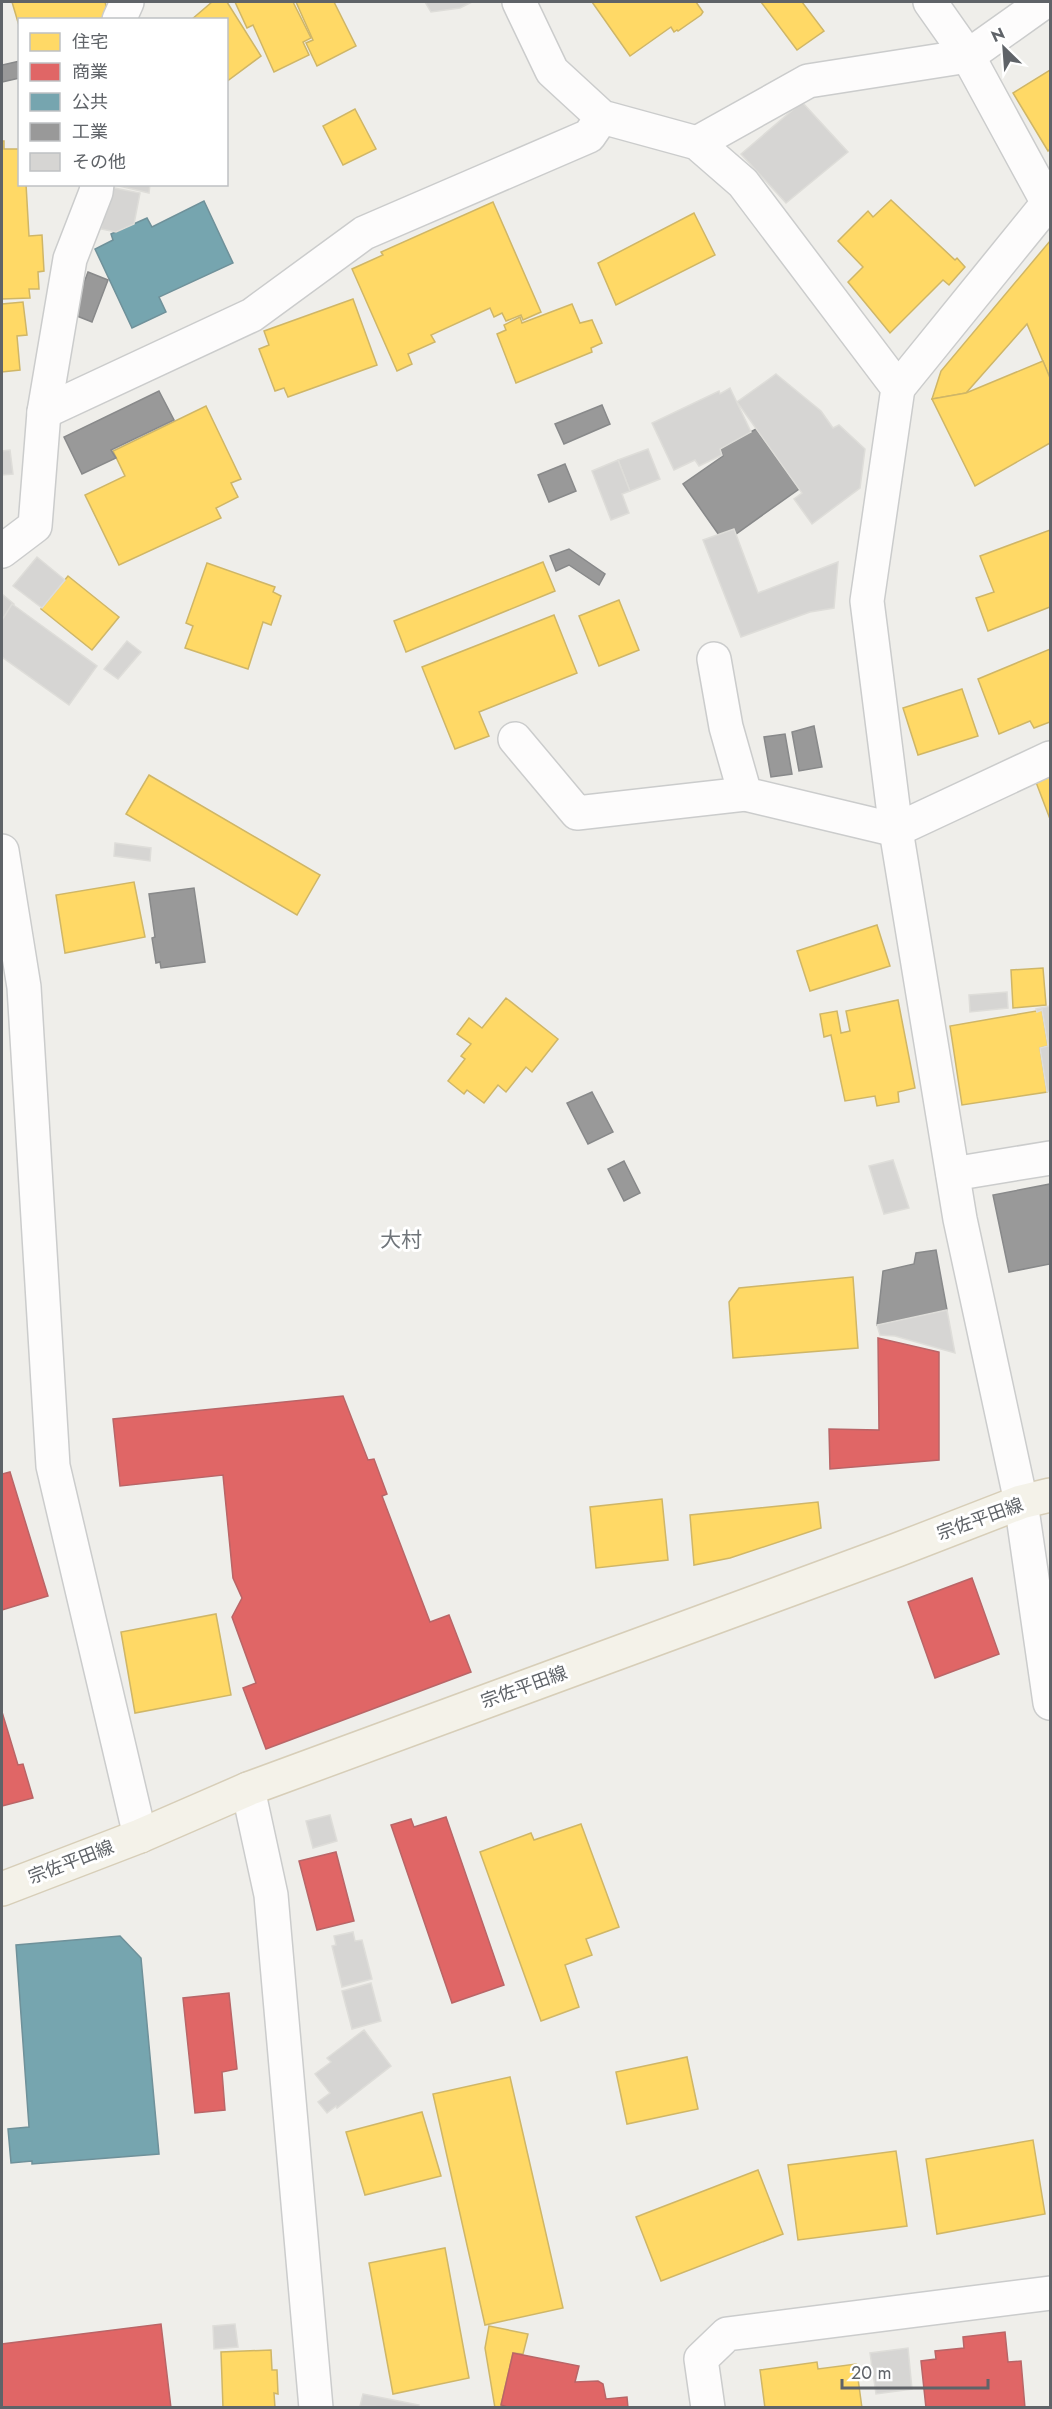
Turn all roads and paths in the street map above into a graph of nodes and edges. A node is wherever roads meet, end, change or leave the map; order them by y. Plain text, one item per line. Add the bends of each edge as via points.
1 (127, 2) edge
2 (519, 2) edge
3 (930, 2) edge
4 (1044, 2) edge
5 (120, 18) edge
6 (968, 56) junction
7 (602, 117) junction
8 (698, 143) junction
9 (97, 186) edge
10 (898, 388) junction
11 (44, 412) junction
12 (2, 551) edge
13 (714, 659) dead end
14 (515, 739) dead end
15 (1050, 758) edge
16 (745, 794) junction
17 (896, 830) junction
18 (2, 851) edge
19 (1050, 1158) edge
20 (952, 1174) junction
21 (1041, 1496) edge
22 (1050, 1703) edge
23 (248, 1789) junction
24 (140, 1836) junction
25 (2, 1889) edge
26 (1050, 2293) edge
27 (316, 2408) edge
28 (708, 2408) edge

1 - 5 street
2 - 7 street via 552,71
3 - 6 street
4 - 6 street
6 - 8 street via 808,81
6 - 10 street via 1048,203
7 - 8 street
7 - 11 street via 589,136 364,232 252,315
8 - 10 street via 742,183
9 - 11 street via 70,259
10 - 17 street via 867,601
11 - 12 street via 35,526
13 - 16 street via 726,727
14 - 16 street via 577,813
15 - 17 street
16 - 17 street
17 - 20 street
18 - 24 street via 24,987 53,1466
19 - 20 street
20 - 21 street via 960,1218
21 - 22 street
21 - 23 main road, 宗佐平田線
23 - 24 main road, 宗佐平田線
23 - 27 street via 271,1895
24 - 25 main road, 宗佐平田線
26 - 28 street via 727,2334 701,2359

